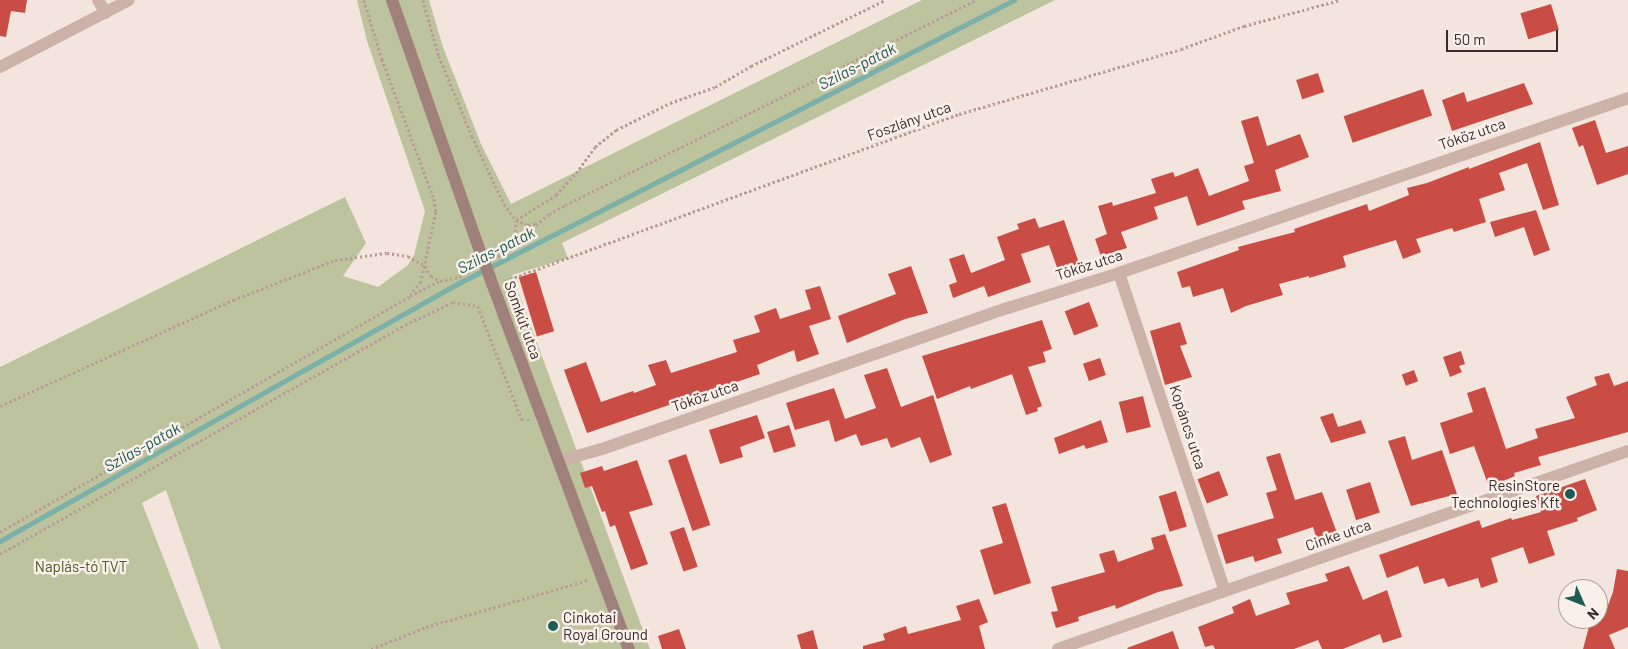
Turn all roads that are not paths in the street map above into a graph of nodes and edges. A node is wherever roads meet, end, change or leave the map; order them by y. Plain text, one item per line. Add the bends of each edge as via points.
1 (98, 0) edge
2 (129, 0) edge
3 (392, 0) edge
4 (106, 12) junction
5 (0, 67) edge
6 (1628, 98) edge
7 (1119, 273) junction
8 (1628, 452) edge
9 (559, 461) junction
10 (1225, 591) junction
11 (629, 649) edge
12 (1058, 649) edge

1 - 4 street
2 - 4 street
3 - 9 street, Somkút utca, bridge via 481,254
4 - 5 street
6 - 7 street, Tóköz utca
7 - 9 street, Tóköz utca
7 - 10 street, Kopáncs utca
8 - 10 street, Cinke utca
9 - 11 street, Somkút utca
10 - 12 street, Cinke utca

